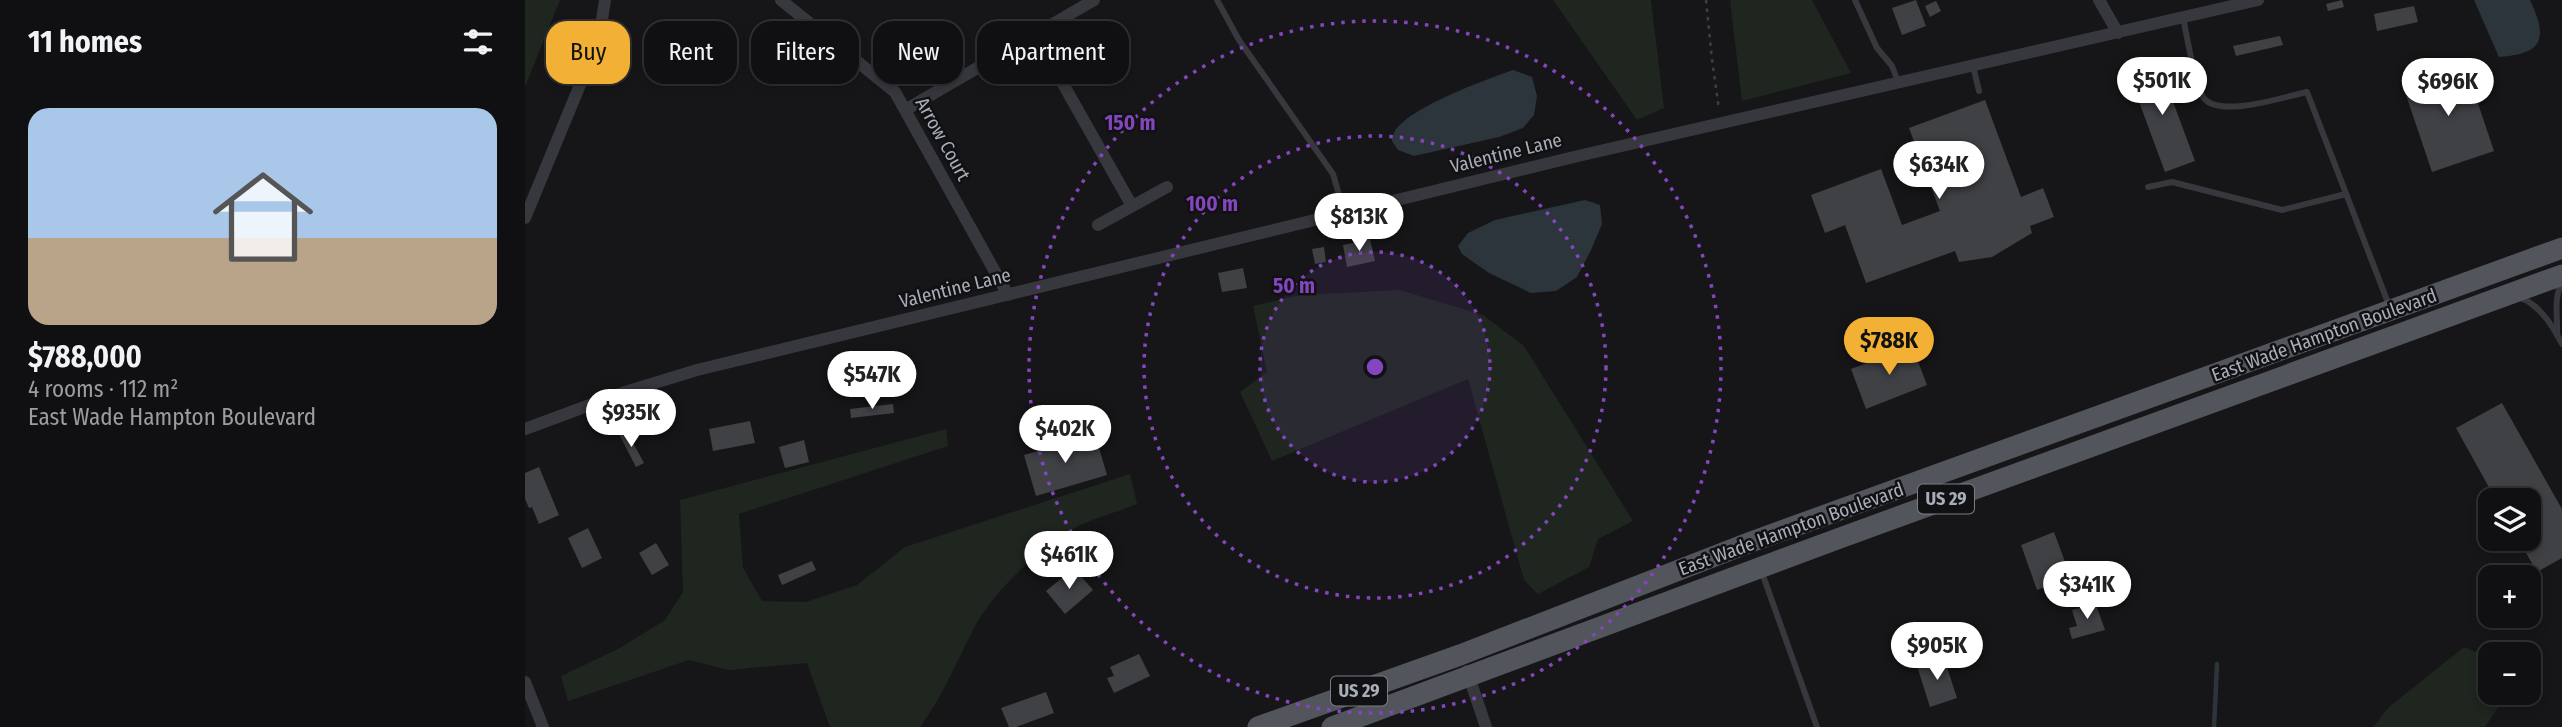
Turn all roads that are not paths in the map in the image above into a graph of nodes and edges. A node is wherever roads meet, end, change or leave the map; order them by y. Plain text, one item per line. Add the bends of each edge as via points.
1 (605, 0) edge
2 (781, 0) edge
3 (1094, 0) edge
4 (1217, 0) edge
5 (1855, 0) edge
6 (2099, 0) edge
7 (2258, 0) edge
8 (2183, 18) junction
9 (1060, 21) edge
10 (2118, 33) junction
11 (1973, 66) junction
12 (977, 69) edge
13 (1063, 84) edge
14 (1899, 84) junction
15 (1979, 91) dead end
16 (905, 110) junction
17 (1167, 187) dead end
18 (2148, 187) dead end
19 (2346, 194) junction
20 (1132, 206) junction
21 (1344, 212) junction
22 (525, 218) edge
23 (1098, 225) dead end
24 (2562, 248) edge
25 (2562, 275) edge
26 (2562, 282) edge
27 (2509, 294) junction
28 (1008, 295) junction
29 (2391, 311) junction
30 (2399, 334) junction
31 (2557, 335) junction
32 (2562, 344) edge
33 (525, 429) edge
34 (1761, 568) junction
35 (1460, 655) junction
36 (1469, 677) junction
37 (1392, 679) junction
38 (525, 682) edge
39 (1400, 702) junction
40 (1284, 723) edge
41 (543, 727) edge
42 (1258, 727) edge
43 (1332, 727) edge
44 (1486, 727) edge
45 (1817, 727) edge

1 - 22 street via 599,39
2 - 16 street, Arrow Court via 895,92
3 - 9 street
4 - 21 lane via 1239,40 1333,174
5 - 14 lane
6 - 10 street
7 - 8 street, Valentine Lane
8 - 10 street, Valentine Lane
8 - 19 lane via 2203,97 2216,107 2238,107 2307,92
10 - 11 street, Valentine Lane
11 - 14 street, Valentine Lane
11 - 15 lane
12 - 16 street
13 - 20 street
14 - 21 street, Valentine Lane
16 - 28 street, Arrow Court
17 - 20 street
18 - 19 lane via 2172,182 2282,210
19 - 29 lane
20 - 23 street
21 - 28 street, Valentine Lane
24 - 29 main road, East Wade Hampton Boulevard / US 29
25 - 27 main road, East Wade Hampton Boulevard / US 29
26 - 31 lane via 2555,303
27 - 30 main road, East Wade Hampton Boulevard / US 29
27 - 31 lane via 2534,306
28 - 33 street, Valentine Lane via 697,370
29 - 30 main road
29 - 35 main road, East Wade Hampton Boulevard / US 29 via 1751,542
30 - 34 main road, East Wade Hampton Boulevard / US 29
31 - 32 lane
34 - 36 main road, East Wade Hampton Boulevard / US 29
34 - 45 lane
35 - 36 street
35 - 37 main road, East Wade Hampton Boulevard / US 29
36 - 39 main road, East Wade Hampton Boulevard / US 29
36 - 44 street
37 - 39 main road
37 - 40 main road, East Wade Hampton Boulevard / US 29
38 - 41 street
39 - 43 main road, East Wade Hampton Boulevard / US 29
40 - 42 main road, East Wade Hampton Boulevard / US 29

